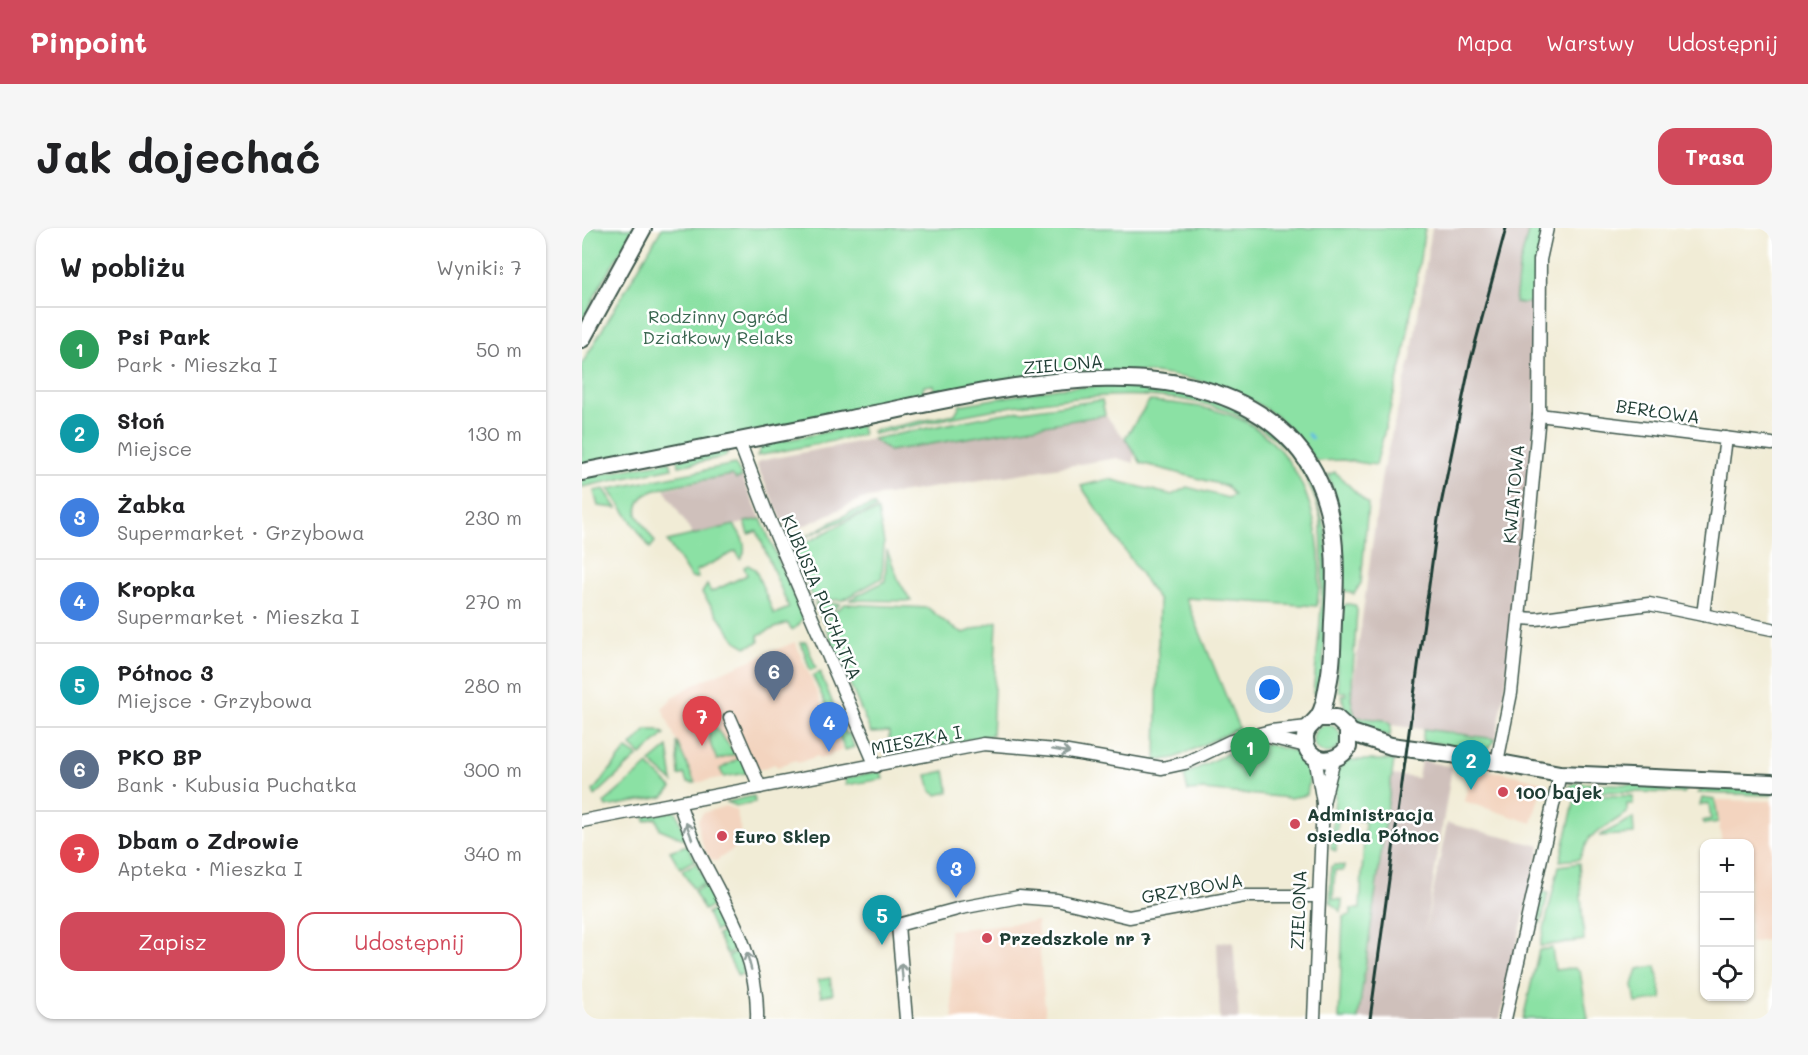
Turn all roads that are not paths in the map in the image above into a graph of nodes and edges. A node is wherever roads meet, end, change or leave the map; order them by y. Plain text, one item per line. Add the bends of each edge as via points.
1 (643, 228) edge
2 (1547, 228) edge
3 (582, 339) edge
4 (1539, 415) junction
5 (1726, 438) junction
6 (739, 441) junction
7 (1772, 444) edge
8 (582, 472) edge
9 (1704, 615) junction
10 (1520, 618) junction
11 (1772, 629) edge
12 (1330, 677) junction
13 (730, 718) dead end
14 (1313, 723) junction
15 (1344, 725) junction
16 (1253, 736) junction
17 (1391, 746) junction
18 (1310, 751) junction
19 (1340, 755) junction
20 (1497, 762) junction
21 (876, 766) junction
22 (1560, 774) junction
23 (1772, 783) edge
24 (760, 787) junction
25 (679, 803) junction
26 (1323, 803) junction
27 (582, 821) edge
28 (1318, 896) junction
29 (757, 1019) edge
30 (906, 1019) edge
31 (1314, 1019) edge
32 (1505, 1019) edge

1 - 3 main road
2 - 4 street, KWIATOWA via 1539,278
4 - 5 street, BERŁOWA
4 - 10 street, KWIATOWA
5 - 7 street, BERŁOWA
5 - 9 street
6 - 8 main road, ZIELONA
6 - 12 main road, ZIELONA via 1070,380 1174,384 1236,400 1268,419 1295,445 1314,472 1327,502 1336,557
6 - 21 street, KUBUSIA PUCHATKA
9 - 10 street via 1649,604
9 - 11 street
10 - 20 street, KWIATOWA
12 - 14 main road, ZIELONA
12 - 15 main road, ZIELONA
13 - 24 street
14 - 15 main road via 1327,716
14 - 16 street, MIESZKA I
14 - 18 main road via 1305,736
15 - 17 main road
15 - 19 main road
16 - 18 street, MIESZKA I via 1287,739
21 -> 16 street, MIESZKA I via 984,744 1003,744 1162,768
17 - 19 main road
17 - 20 main road
18 - 19 main road
18 - 26 street, ZIELONA
19 - 26 street, ZIELONA
20 - 22 main road
21 - 24 street, MIESZKA I
22 - 23 main road
22 - 32 street
24 - 25 street, MIESZKA I
25 - 27 street, MIESZKA I
29 -> 25 street via 756,987 746,947 693,841
26 - 28 street, ZIELONA
30 -> 28 street, GRZYBOWA via 898,924 1019,897 1057,900 1129,917 1244,896
28 - 31 street, ZIELONA

